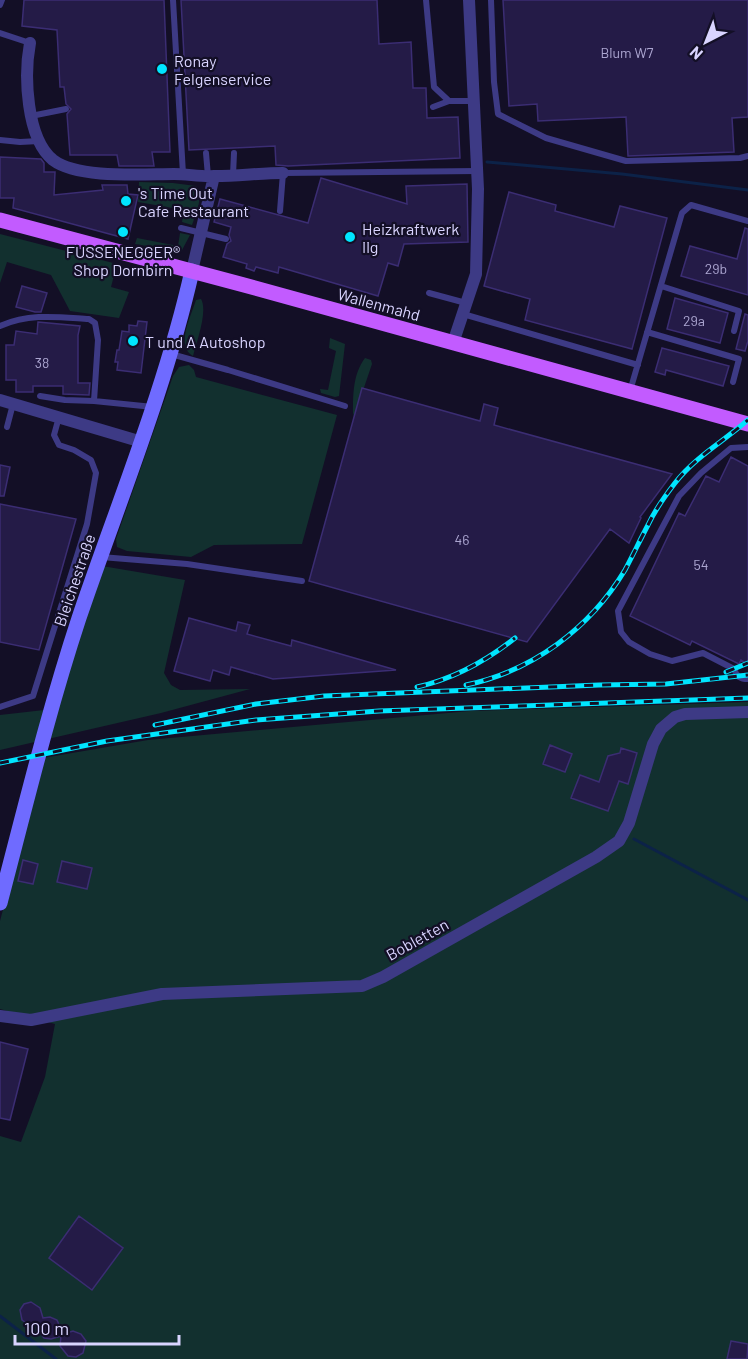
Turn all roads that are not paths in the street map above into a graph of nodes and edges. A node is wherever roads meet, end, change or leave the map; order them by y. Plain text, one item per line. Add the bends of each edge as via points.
1 (2, 0) edge
2 (173, 0) edge
3 (426, 0) edge
4 (469, 0) edge
5 (491, 0) edge
6 (0, 5) edge
7 (0, 33) edge
8 (30, 43) joint
9 (449, 101) junction
10 (474, 101) junction
11 (433, 107) dead end
12 (66, 109) dead end
13 (30, 116) junction
14 (0, 140) edge
15 (39, 141) junction
16 (206, 153) dead end
17 (234, 153) dead end
18 (748, 156) edge
19 (477, 171) junction
20 (283, 173) junction
21 (183, 174) junction
22 (233, 175) junction
23 (211, 176) junction
24 (280, 212) dead end
25 (0, 220) edge
26 (748, 221) edge
27 (181, 228) dead end
28 (201, 233) junction
29 (226, 239) dead end
30 (192, 271) junction
31 (661, 286) junction
32 (429, 293) dead end
33 (464, 309) junction
34 (0, 326) edge
35 (734, 331) dead end
36 (647, 332) junction
37 (453, 343) junction
38 (170, 354) junction
39 (638, 365) junction
40 (733, 382) dead end
41 (630, 391) junction
42 (40, 396) dead end
43 (0, 400) edge
44 (94, 401) junction
45 (13, 404) junction
46 (345, 406) dead end
47 (154, 407) junction
48 (59, 417) junction
49 (748, 424) edge
50 (7, 427) dead end
51 (142, 442) junction
52 (748, 447) edge
53 (101, 557) junction
54 (302, 581) dead end
55 (748, 679) edge
56 (0, 707) edge
57 (748, 712) edge
58 (0, 903) edge
59 (0, 1016) edge

1 - 6 lane
2 - 21 lane
3 - 9 lane via 434,87
4 - 10 street
5 - 18 lane via 498,114 546,138 626,161
7 - 8 lane
8 - 13 street
9 - 10 lane
9 - 11 lane
10 - 19 street
12 - 13 lane
13 - 15 street
14 - 15 lane
15 - 21 street via 65,167 93,173
16 - 23 lane
17 - 22 lane
19 - 20 lane
19 - 33 street via 476,274
20 - 22 street
20 - 24 lane
21 - 23 street
22 - 23 street
23 - 28 street
25 - 30 main road, Wallenmahd
26 - 31 lane via 690,205 682,213
27 - 28 lane
28 - 29 lane
28 - 30 street
30 - 37 main road, Wallenmahd
30 - 38 main road, Bleichestraße
31 - 35 lane via 739,311
31 - 36 lane
32 - 33 lane
33 - 37 street
33 - 39 lane
34 - 44 lane via 39,316 89,319 95,323 98,340
36 - 39 lane
36 - 40 lane via 739,359
37 - 41 main road, Wallenmahd
38 - 46 lane
38 - 47 main road, Bleichestraße
39 - 41 lane
41 - 49 main road, Wallenmahd
42 - 44 lane
43 - 45 street
44 - 47 lane
45 - 48 street
45 - 50 lane
47 - 51 main road, Bleichestraße
48 - 51 street
48 - 56 lane via 54,435 59,445 91,460 96,472 87,524 33,696
51 - 53 main road, Bleichestraße
52 - 55 lane via 731,448 718,457 680,496 618,611 621,632 629,642 650,654 672,661 703,653 734,669 741,679
53 - 54 lane via 187,564
53 - 58 main road, Bleichestraße via 51,712
57 - 59 street, Bobletten via 675,717 652,744 629,823 619,841 362,986 162,994 31,1020

